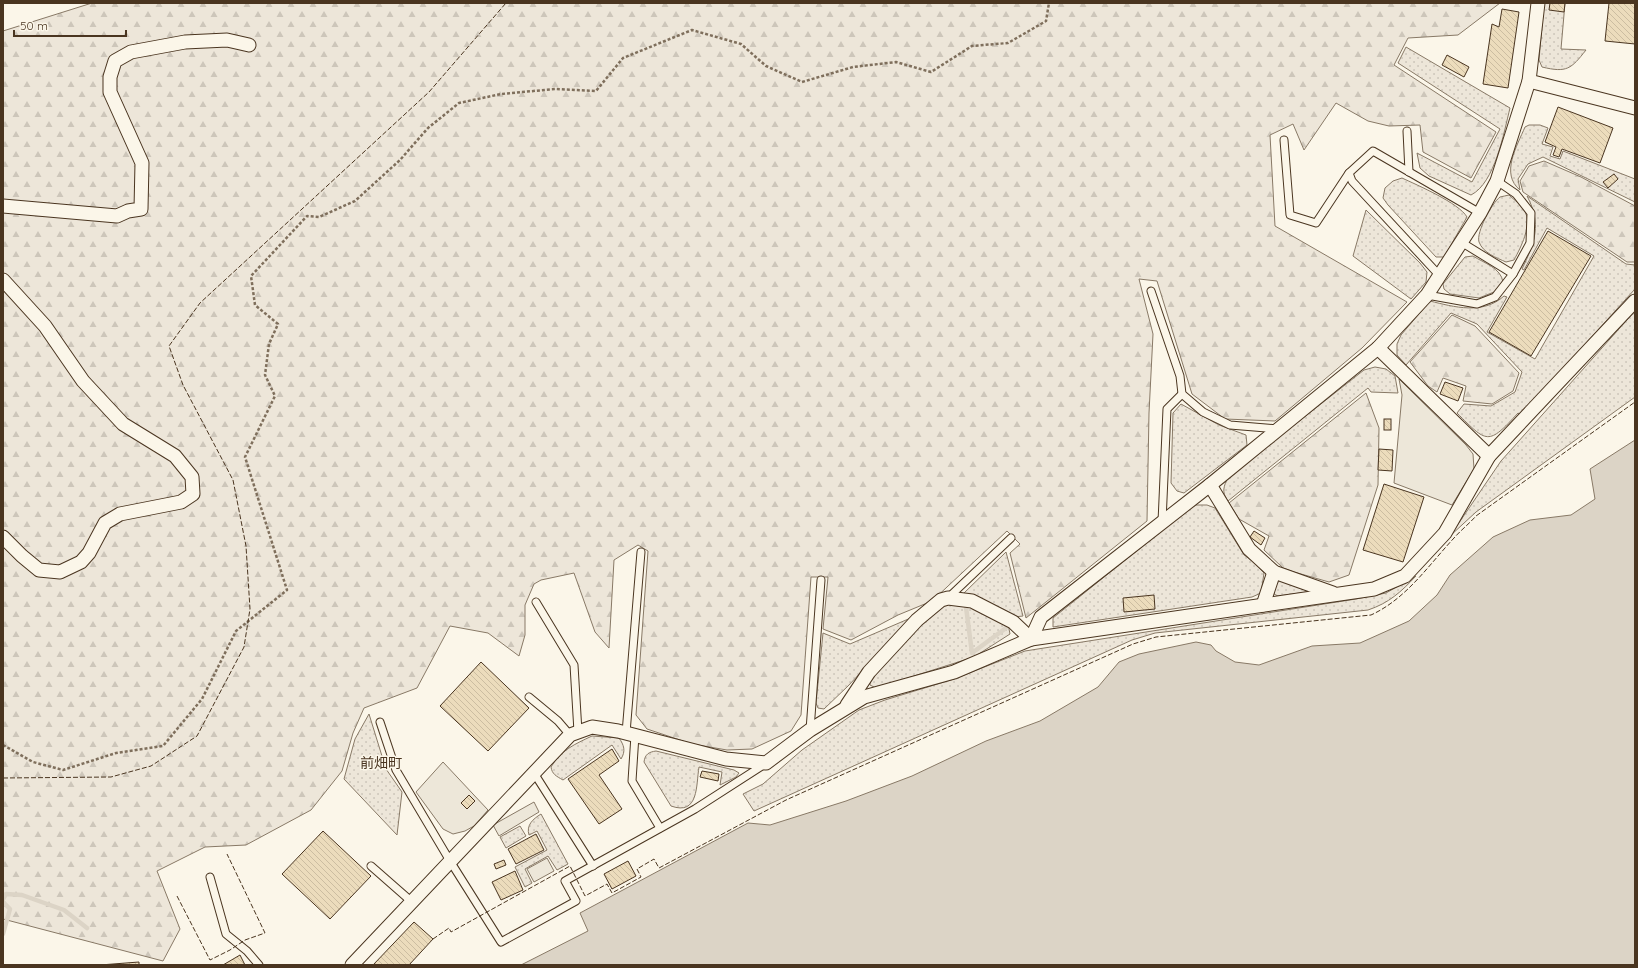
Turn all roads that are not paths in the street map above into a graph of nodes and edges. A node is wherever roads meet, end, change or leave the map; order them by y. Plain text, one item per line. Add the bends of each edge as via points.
1 (1538, 3) edge
2 (249, 45) dead end
3 (1529, 82) junction
4 (1635, 108) edge
5 (1407, 131) dead end
6 (1284, 140) dead end
7 (1409, 172) junction
8 (1349, 173) junction
9 (1497, 181) junction
10 (3, 206) edge
11 (1480, 213) junction
12 (1461, 242) junction
13 (1513, 274) junction
14 (1440, 276) junction
15 (3, 280) edge
16 (1151, 291) dead end
17 (1427, 295) junction
18 (1635, 301) edge
19 (1378, 348) junction
20 (1182, 394) junction
21 (1278, 429) junction
22 (1490, 456) junction
23 (1210, 485) junction
24 (1162, 522) junction
25 (3, 537) edge
26 (1011, 538) dead end
27 (641, 552) dead end
28 (1274, 572) junction
29 (821, 580) dead end
30 (1336, 594) junction
31 (948, 598) junction
32 (536, 602) dead end
33 (1263, 605) junction
34 (1031, 639) junction
35 (529, 697) dead end
36 (845, 708) junction
37 (380, 722) dead end
38 (810, 730) junction
39 (574, 734) junction
40 (630, 734) junction
41 (766, 763) junction
42 (534, 773) junction
43 (660, 828) junction
44 (450, 861) junction
45 (371, 866) dead end
46 (593, 866) junction
47 (210, 877) dead end
48 (412, 902) junction
49 (259, 965) edge
50 (352, 965) edge

1 - 3 street
2 - 10 street via 227,40 185,42 131,52 115,61 110,77 110,92 142,163 141,209 117,216
3 - 4 street
3 - 9 street
5 - 7 lane
6 - 8 lane via 1290,215 1316,223
7 - 8 lane via 1372,151
7 - 11 lane
8 - 14 lane via 1352,181
9 - 11 street
9 - 13 lane via 1516,194 1532,213 1530,243
11 - 12 street
12 - 13 lane
12 - 14 street
13 - 17 lane via 1495,297 1476,304
14 - 17 street
15 - 25 street via 45,326 83,382 124,424 176,456 192,477 193,494 181,502 120,514 105,523 89,553 81,562 60,572 39,570
16 - 20 lane via 1180,376
17 - 19 street
18 - 22 street
19 - 21 street
19 - 22 street
20 - 21 lane via 1203,412 1230,425
20 - 24 lane via 1167,409
21 - 23 street
22 - 30 street via 1445,533 1405,576 1374,589
23 - 24 street
23 - 28 street via 1249,549
24 - 34 street via 1041,617
26 - 31 lane
27 - 40 lane
28 - 30 street
28 - 33 street
29 - 38 lane
30 - 33 street
31 - 34 street via 972,601 1013,622
31 - 36 street via 941,600 917,620 869,672
32 - 39 lane via 574,665
33 - 34 street
34 - 36 street via 954,672 864,697
35 - 39 lane
36 - 38 street
37 - 44 lane via 396,770
38 - 41 street
39 - 40 street via 592,727
39 - 42 street
40 - 41 street via 726,759
40 - 43 lane via 632,781
41 - 43 lane via 696,809
42 - 44 street
42 - 46 lane
43 - 46 lane
44 - 46 lane via 501,942 576,901 565,881
44 - 48 street
45 - 48 lane
47 - 49 lane via 226,934
48 - 50 street

